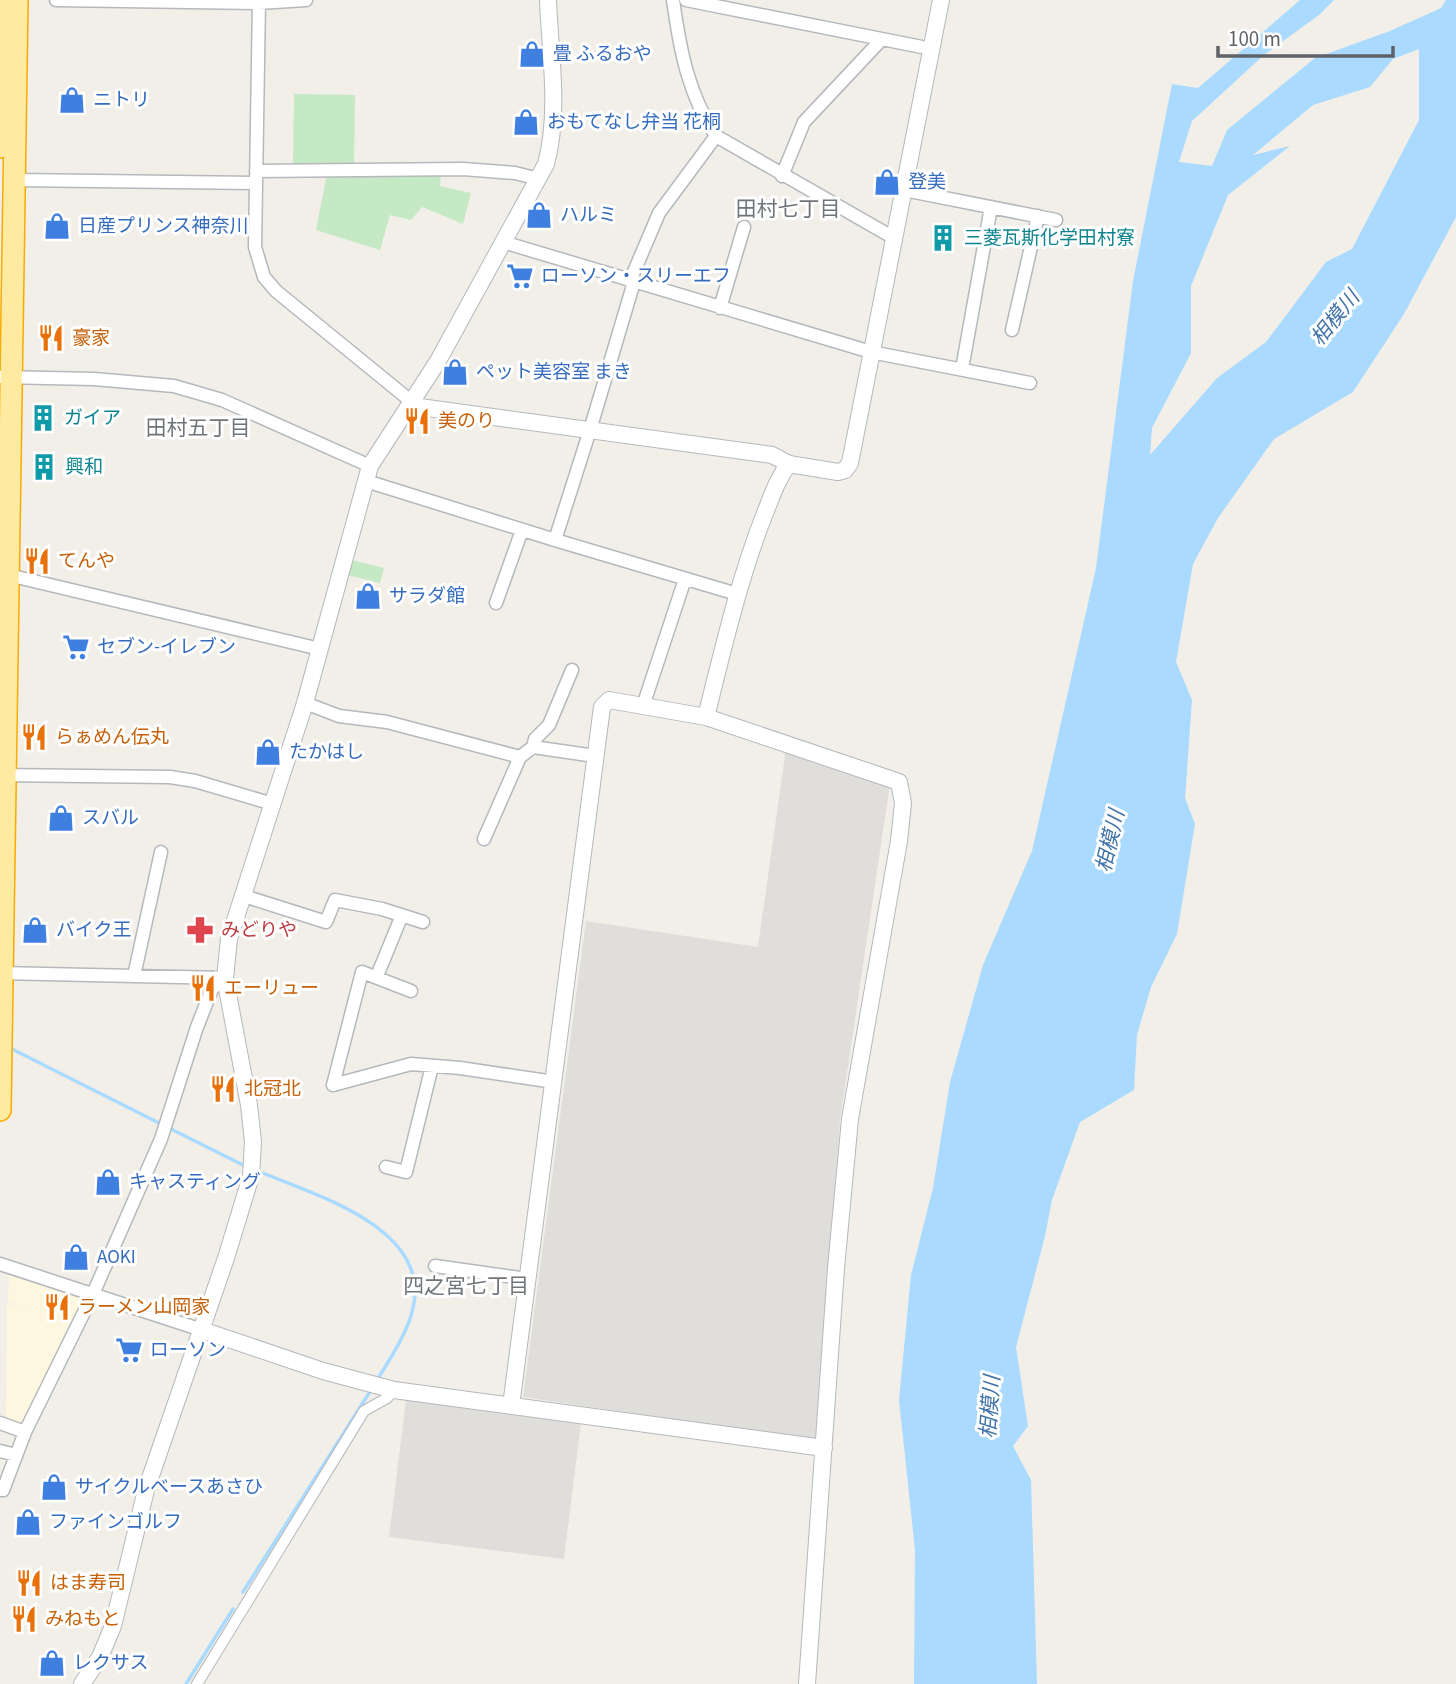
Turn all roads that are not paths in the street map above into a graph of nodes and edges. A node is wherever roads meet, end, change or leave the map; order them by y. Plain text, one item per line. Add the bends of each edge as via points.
1 (2, 0) edge
2 (17, 0) edge
3 (56, 0) edge
4 (306, 0) edge
5 (548, 0) edge
6 (673, 0) edge
7 (686, 0) edge
8 (941, 0) edge
9 (259, 2) edge
10 (882, 39) junction
11 (932, 49) junction
12 (716, 136) junction
13 (0, 147) edge
14 (782, 176) junction
15 (255, 177) junction
16 (7, 179) edge
17 (538, 179) junction
18 (904, 190) junction
19 (991, 207) junction
20 (1038, 216) junction
21 (1056, 220) dead end
22 (744, 227) dead end
23 (894, 238) junction
24 (503, 242) junction
25 (632, 282) junction
26 (720, 308) junction
27 (1012, 330) dead end
28 (871, 352) junction
29 (962, 369) junction
30 (6, 377) edge
31 (1030, 383) dead end
32 (412, 402) junction
33 (590, 430) junction
34 (789, 464) junction
35 (368, 474) junction
36 (522, 530) junction
37 (555, 540) junction
38 (4, 574) edge
39 (685, 579) junction
40 (737, 594) junction
41 (496, 603) dead end
42 (320, 649) junction
43 (572, 670) dead end
44 (305, 703) junction
45 (643, 706) junction
46 (706, 717) junction
47 (533, 747) junction
48 (595, 756) junction
49 (520, 757) junction
50 (2, 775) edge
51 (273, 804) junction
52 (484, 839) dead end
53 (161, 852) dead end
54 (244, 896) junction
55 (402, 915) junction
56 (423, 922) dead end
57 (1, 973) edge
58 (134, 976) junction
59 (377, 976) junction
60 (225, 978) junction
61 (411, 991) dead end
62 (1, 1043) edge
63 (432, 1066) junction
64 (554, 1082) junction
65 (0, 1110) edge
66 (386, 1167) dead end
67 (0, 1264) edge
68 (435, 1266) dead end
69 (528, 1279) junction
70 (93, 1294) junction
71 (202, 1330) junction
72 (389, 1389) junction
73 (511, 1406) junction
74 (0, 1423) edge
75 (24, 1432) junction
76 (824, 1448) junction
77 (0, 1451) edge
78 (16, 1455) junction
79 (0, 1490) edge
80 (82, 1684) edge
81 (197, 1684) edge
82 (807, 1684) edge

1 - 13 highway
2 - 16 highway
3 - 9 street
4 - 9 street
5 - 17 street via 553,105 546,164
6 - 12 street via 680,51 699,111
7 - 10 street
8 - 11 street
9 - 15 street
10 - 11 street
10 - 14 street via 804,122
11 - 18 street
12 - 14 street
12 - 25 street via 659,213
14 - 23 street
15 - 16 street
15 - 17 street via 463,169
15 - 32 street via 255,247 264,277 314,324
16 - 30 highway
17 - 24 street
18 - 19 street
18 - 23 street
19 - 20 street
19 - 29 street
20 - 21 street
20 - 27 street
22 - 26 street
23 - 28 street
24 - 25 street
24 - 32 street
25 - 26 street
25 - 33 street
26 - 28 street
28 - 29 street
28 - 34 street via 845,470
29 - 31 street
30 - 35 street via 174,386 222,400
30 - 38 highway
32 - 33 street via 420,407
32 - 35 street
33 - 34 street via 772,455
33 - 37 street
34 - 40 street via 781,474
35 - 36 street
35 - 42 street
36 - 37 street
36 - 41 street
37 - 39 street
38 - 42 street
38 - 50 highway
39 - 40 street
39 - 45 street
40 - 46 street
42 - 44 street
43 - 47 street via 549,725
44 - 49 street via 339,716 387,722
44 - 51 street
45 - 46 street
45 - 48 street via 609,700 602,707
46 - 76 street via 889,777 899,782 902,790 899,841 850,1119
47 - 48 street
47 - 49 street
48 - 64 street
49 - 52 street
50 - 51 street via 170,777
50 - 57 highway
51 - 54 street
53 - 58 street
54 - 55 street via 326,922 335,900
54 - 60 street via 229,939
55 - 56 street
55 - 59 street
57 - 58 street
57 - 62 highway
58 - 60 street
59 - 61 street
59 - 63 street via 362,972 333,1085 411,1064
60 - 70 street via 212,989 161,1139
60 - 71 street via 249,1105 252,1168
62 - 65 highway
63 - 64 street
63 - 66 street via 406,1172
64 - 69 street
67 - 70 street
68 - 69 street
69 - 73 street
70 - 71 street
70 - 75 street
71 - 72 street
71 - 80 street via 146,1490 113,1626
72 - 73 street
72 - 81 street via 387,1398 364,1411
73 - 76 street
74 - 75 street
75 - 78 street
76 - 82 street
77 - 78 street
78 - 79 street

